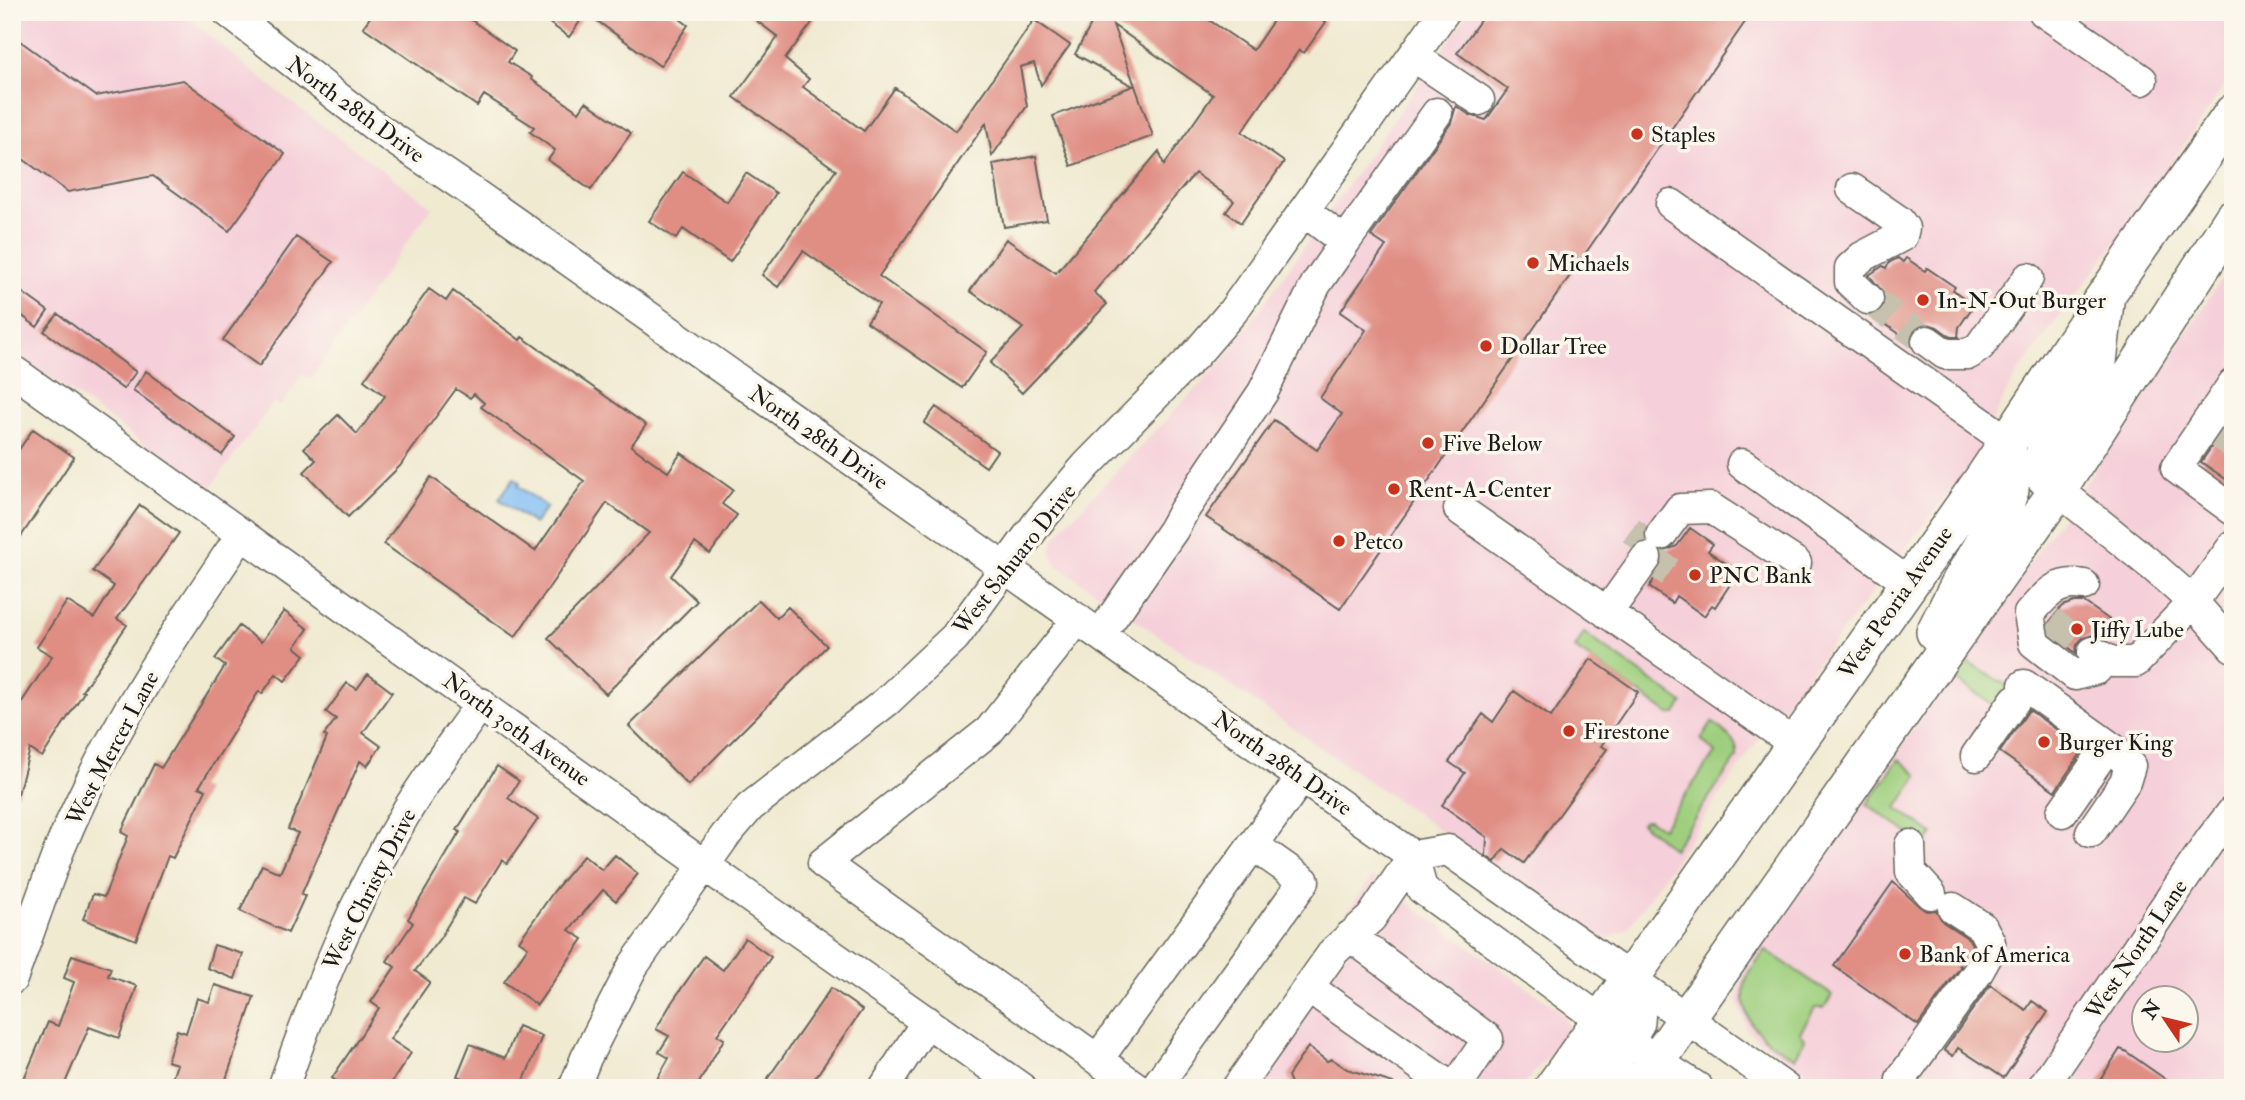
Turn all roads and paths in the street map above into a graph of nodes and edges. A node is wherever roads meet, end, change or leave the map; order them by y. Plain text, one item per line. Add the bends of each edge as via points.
1 (229, 12) edge
2 (1444, 12) edge
3 (2044, 12) edge
4 (1413, 56) junction
5 (2142, 80) dead end
6 (1479, 100) dead end
7 (1437, 113) dead end
8 (2233, 113) edge
9 (1852, 189) dead end
10 (1671, 204) dead end
11 (1304, 211) junction
12 (2229, 231) edge
13 (1345, 242) junction
14 (2028, 278) dead end
15 (2105, 298) junction
16 (1868, 299) tunnel mouth
17 (1927, 341) tunnel mouth
18 (14, 374) edge
19 (2231, 391) edge
20 (2006, 440) junction
21 (1742, 464) dead end
22 (2058, 490) junction
23 (1459, 509) dead end
24 (2233, 510) edge
25 (242, 534) junction
26 (2233, 545) edge
27 (1643, 561) junction
28 (1796, 563) dead end
29 (1004, 568) junction
30 (1909, 583) junction
31 (2084, 585) dead end
32 (2193, 602) junction
33 (1089, 627) junction
34 (2233, 648) edge
35 (481, 703) junction
36 (1895, 723) junction
37 (1795, 744) junction
38 (2103, 753) dead end
39 (1976, 756) dead end
40 (1302, 777) junction
41 (2233, 811) edge
42 (2062, 812) dead end
43 (2091, 832) dead end
44 (1252, 845) junction
45 (1910, 845) dead end
46 (1413, 856) junction
47 (704, 864) junction
48 (1350, 936) junction
49 (1630, 978) junction
50 (12, 979) edge
51 (1308, 987) junction
52 (1687, 1019) junction
53 (927, 1021) junction
54 (1614, 1029) junction
55 (1098, 1059) junction
56 (1648, 1075) edge
57 (1901, 1079) dead end
58 (283, 1088) edge
59 (574, 1088) edge
60 (884, 1088) edge
61 (1021, 1088) edge
62 (1137, 1088) edge
63 (1155, 1088) edge
64 (1237, 1088) edge
65 (1453, 1088) edge
66 (1553, 1088) edge
67 (1595, 1088) edge
68 (1698, 1088) edge
69 (1785, 1088) edge
70 (2042, 1088) edge

1 - 29 street, North 28th Drive via 376,127
2 - 4 street, West Sahuaro Drive
3 - 5 street
4 - 6 street
4 - 11 street, West Sahuaro Drive
7 - 13 street
8 - 15 main road, West Peoria Avenue
9 - 16 street via 1904,228 1902,236 1850,268 1850,282
10 - 20 street
11 - 13 street
11 - 29 street, West Sahuaro Drive via 1233,311 1087,465
12 - 22 main road
13 - 33 street via 1316,284 1263,392 1173,530
14 - 17 street via 1969,354 1945,354
15 - 20 main road, West Peoria Avenue
15 - 22 main road via 2098,362 2045,450 2044,477
18 - 25 street, North 30th Avenue
19 - 24 street via 2212,429 2176,468
20 - 30 main road, West Peoria Avenue
20 - 36 main road via 2011,482 2003,509 1926,649
21 - 30 street
22 - 32 street
22 - 36 main road
23 - 27 street
25 - 35 street, North 30th Avenue
25 - 50 street, West Mercer Lane via 118,729 61,847
26 - 32 street
27 - 28 street via 1676,537 1680,509 1711,508
27 - 37 street
29 - 33 street, North 28th Drive
29 - 47 street, West Sahuaro Drive via 955,637 886,702 750,807
30 - 37 main road, West Peoria Avenue
31 - 32 street via 2068,582 2048,593 2034,643 2075,675 2097,669 2099,655 2119,663 2136,662
32 - 34 street
33 - 40 street, North 28th Drive
33 - 55 street via 989,731 823,863
35 - 47 street, North 30th Avenue
35 - 58 street, West Christy Drive via 409,808 378,864 324,974
36 - 52 main road
37 - 49 main road, West Peoria Avenue
38 - 42 street
39 - 43 street via 2020,693 2116,751 2130,766 2125,782
40 - 44 street
40 - 46 street, North 28th Drive
41 - 70 street, West North Lane
44 - 55 street
44 - 63 street via 1304,881
45 - 57 street via 1911,872 1942,901 1982,927 1990,942 1978,972
46 - 48 street via 1371,918
46 - 49 street via 1448,850
46 - 54 street via 1422,889
47 - 53 street, North 30th Avenue
47 - 59 street, West Sahuaro Drive via 633,966
48 - 51 street
48 - 65 street via 1488,1039
49 - 52 street
49 - 54 main road via 1636,1022
51 - 64 street
51 - 65 street
52 - 56 main road
52 - 69 street
53 - 60 street
53 - 61 street, North 30th Avenue
54 - 56 street
54 - 66 main road
54 - 67 main road
55 - 62 street
56 - 68 street

